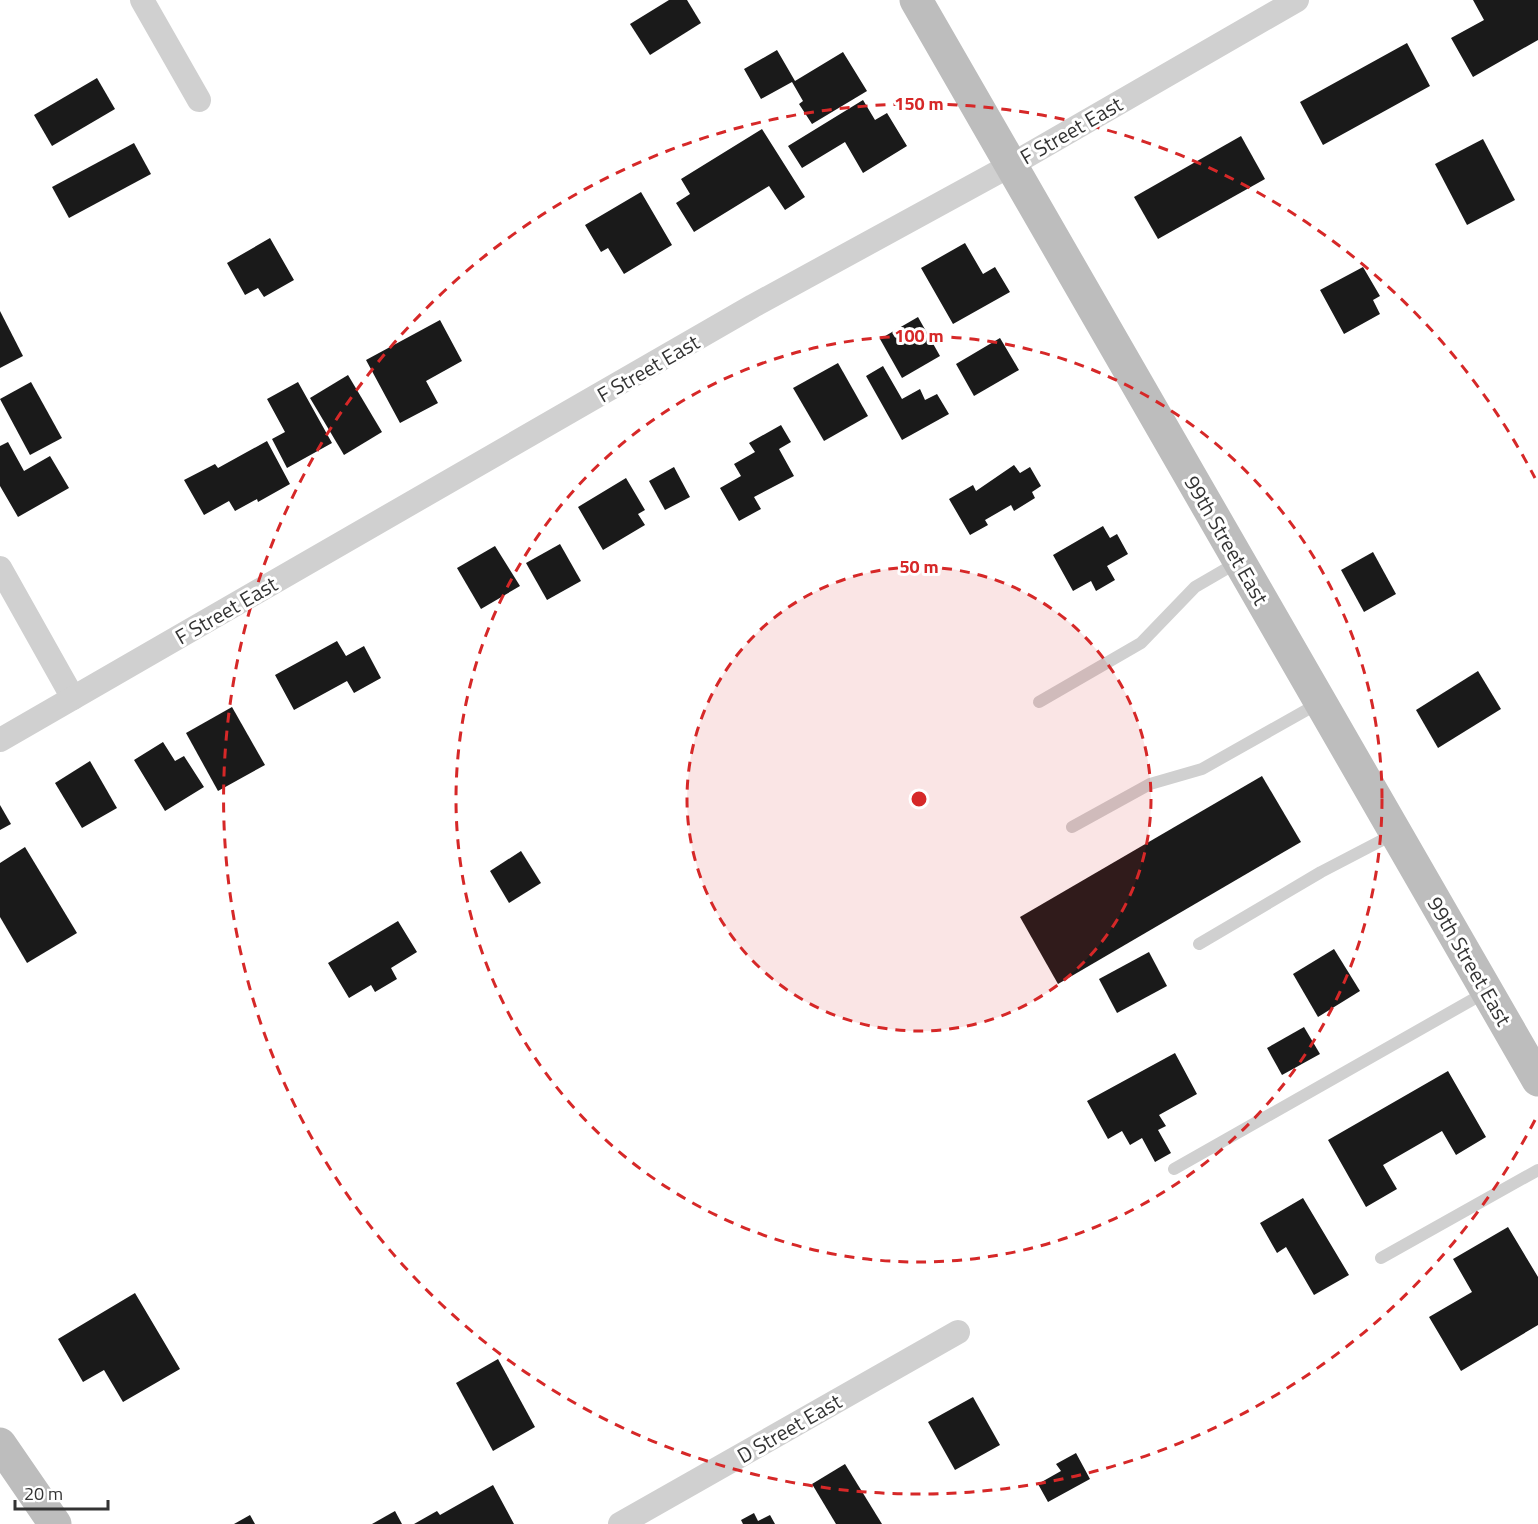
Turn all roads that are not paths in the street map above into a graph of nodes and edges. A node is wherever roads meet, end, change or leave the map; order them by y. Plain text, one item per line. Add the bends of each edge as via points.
1 (142, 0) edge
2 (916, 0) edge
3 (1298, 0) edge
4 (199, 100) dead end
5 (1011, 165) junction
6 (1239, 561) junction
7 (0, 568) edge
8 (73, 698) junction
9 (1039, 702) dead end
10 (1320, 702) junction
11 (0, 740) edge
12 (1072, 827) dead end
13 (1396, 832) junction
14 (1199, 944) dead end
15 (1486, 991) junction
16 (1538, 1080) edge
17 (1174, 1169) dead end
18 (1538, 1170) edge
19 (1381, 1258) dead end
20 (958, 1332) dead end
21 (0, 1444) edge
22 (55, 1524) edge
23 (620, 1524) edge

1 - 4 street
2 - 5 street, 99th Street East
3 - 5 street, F Street East
5 - 6 street, 99th Street East
5 - 8 street, F Street East via 753,306
6 - 9 lane via 1195,587 1141,643
6 - 10 street, 99th Street East
7 - 8 street
8 - 11 street, F Street East
10 - 12 lane via 1202,769 1150,784
10 - 13 street, 99th Street East
13 - 14 lane
13 - 15 street, 99th Street East
15 - 16 street, 99th Street East
15 - 17 lane
18 - 19 lane
20 - 23 street, D Street East
21 - 22 street

